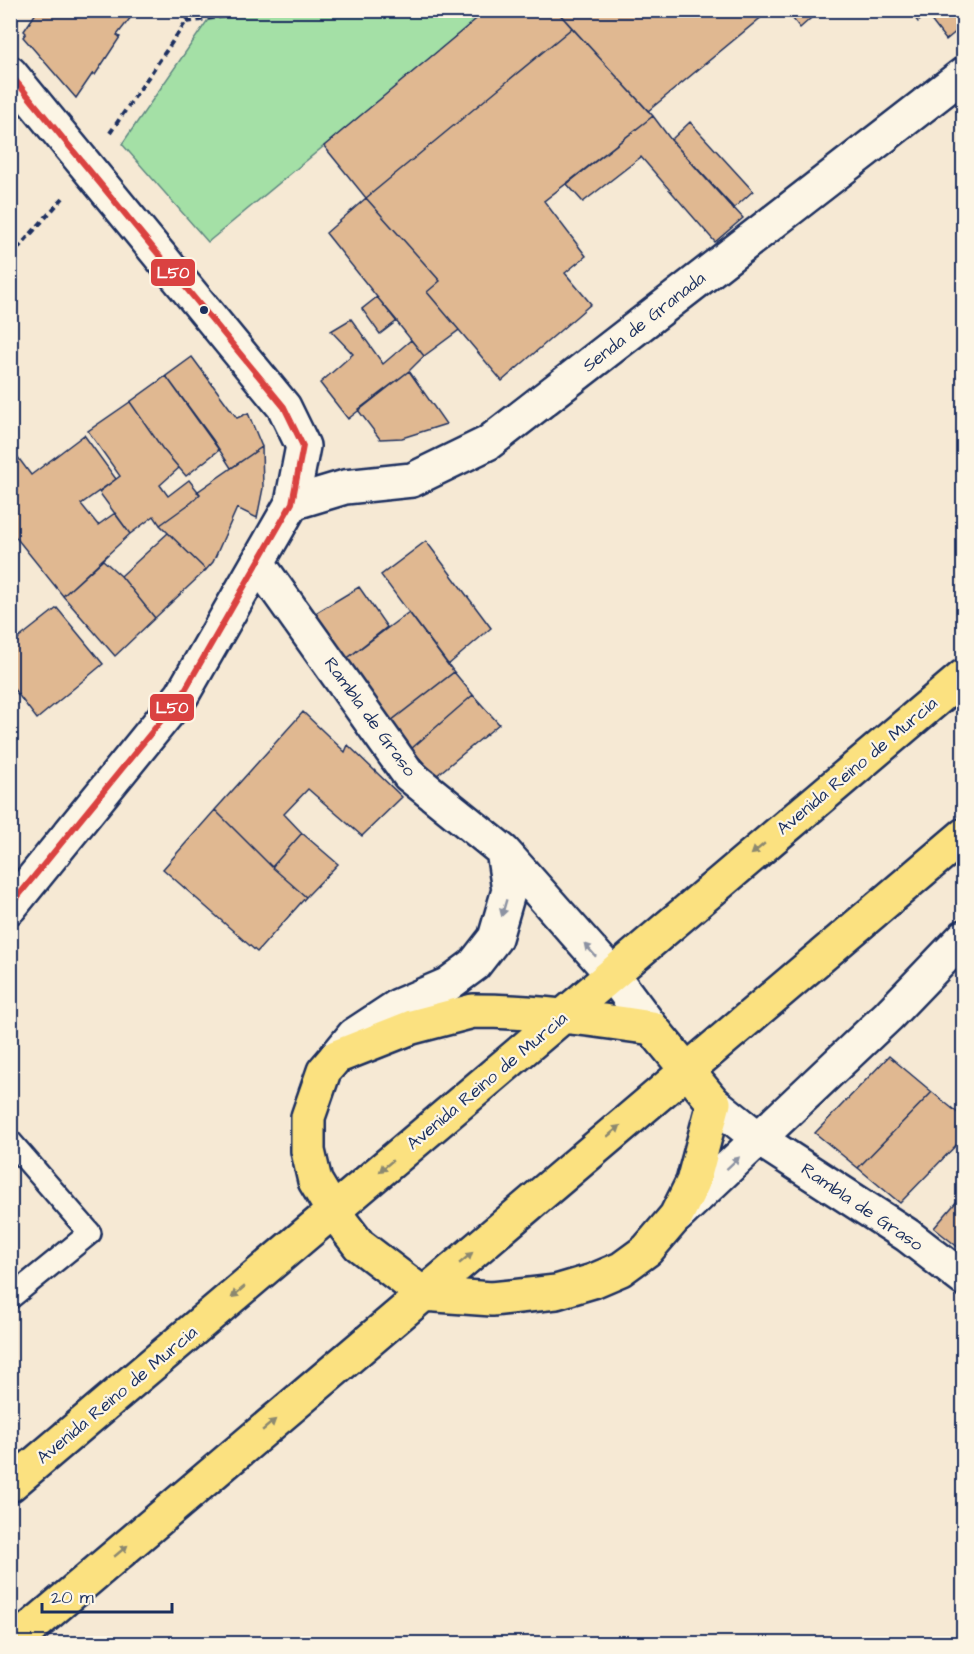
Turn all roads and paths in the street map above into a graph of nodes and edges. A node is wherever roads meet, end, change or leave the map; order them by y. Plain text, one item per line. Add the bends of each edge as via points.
1 (194, 10) edge
2 (267, 10) edge
3 (186, 22) junction
4 (10, 73) edge
5 (963, 74) edge
6 (87, 167) junction
7 (10, 257) edge
8 (292, 503) junction
9 (258, 563) junction
10 (963, 676) edge
11 (963, 835) edge
12 (503, 851) junction
13 (10, 907) edge
14 (963, 937) edge
15 (611, 973) junction
16 (565, 1015) junction
17 (652, 1028) junction
18 (336, 1057) junction
19 (687, 1070) junction
20 (714, 1103) junction
21 (759, 1139) junction
22 (10, 1141) edge
23 (333, 1211) junction
24 (676, 1216) junction
25 (963, 1279) edge
26 (423, 1294) junction
27 (10, 1298) edge
28 (10, 1485) edge
29 (12, 1644) edge

1 - 3 path
2 - 3 path
3 - 6 path
4 - 6 street
5 - 8 street, Senda de Granada via 488,443 412,480 345,487
6 - 7 path
6 - 8 street via 284,407 303,446
8 - 9 street
9 - 12 street, Rambla de Graso via 409,775
9 - 13 street via 182,694
10 -> 15 main road, Avenida Reino de Murcia
11 - 19 main road
15 -> 12 street, Rambla de Graso
12 -> 18 street via 509,890 495,938 474,965 447,985 398,1006 354,1035
14 - 21 street via 888,1016
15 - 16 main road, Avenida Reino de Murcia
15 - 17 street, Rambla de Graso
16 - 17 main road
16 - 18 main road via 473,1011 412,1027
16 -> 23 main road, Avenida Reino de Murcia
17 - 19 main road
18 - 23 main road via 324,1071 308,1117 308,1151 315,1180
19 - 20 main road
26 -> 19 main road
20 - 21 street, Rambla de Graso
20 - 24 main road via 693,1182
24 -> 21 street
21 - 25 street, Rambla de Graso via 908,1235
22 - 27 lane via 90,1233
23 - 26 main road via 359,1245
23 -> 28 main road, Avenida Reino de Murcia
24 - 26 main road via 647,1250 621,1269 593,1281 556,1292 492,1299
29 -> 26 main road

